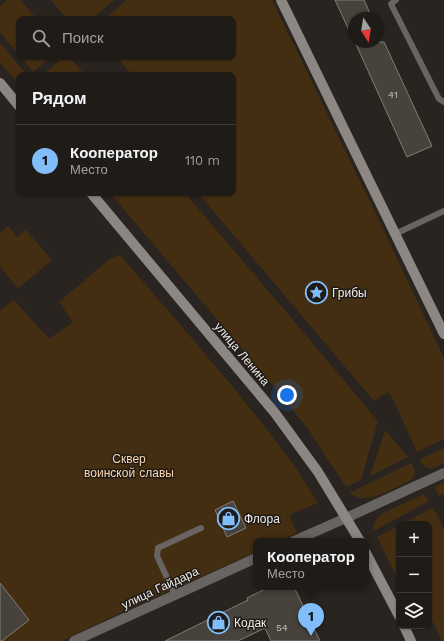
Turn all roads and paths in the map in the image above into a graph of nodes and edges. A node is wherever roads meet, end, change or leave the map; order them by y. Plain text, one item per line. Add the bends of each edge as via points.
1 (281, 0) edge
2 (396, 0) edge
3 (0, 84) edge
4 (444, 102) edge
5 (16, 103) edge
6 (94, 196) edge
7 (444, 212) edge
8 (395, 234) junction
9 (444, 334) edge
10 (444, 473) edge
11 (346, 518) junction
12 (201, 528) dead end
13 (301, 538) edge
14 (358, 538) edge
15 (253, 559) edge
16 (369, 559) edge
17 (175, 595) junction
18 (396, 610) edge
19 (405, 629) edge
20 (74, 641) edge
21 (411, 641) edge

1 - 8 main road
2 - 4 lane via 391,4 439,99
3 - 5 main road
6 - 11 main road, улица Ленина via 275,413 318,472
7 - 8 lane
8 - 9 main road
10 - 11 street
11 - 13 street
11 - 14 main road, улица Ленина
12 - 17 lane via 158,548 157,556
15 - 17 street, улица Гайдара
16 - 18 main road
17 - 20 street, улица Гайдара
19 - 21 main road

